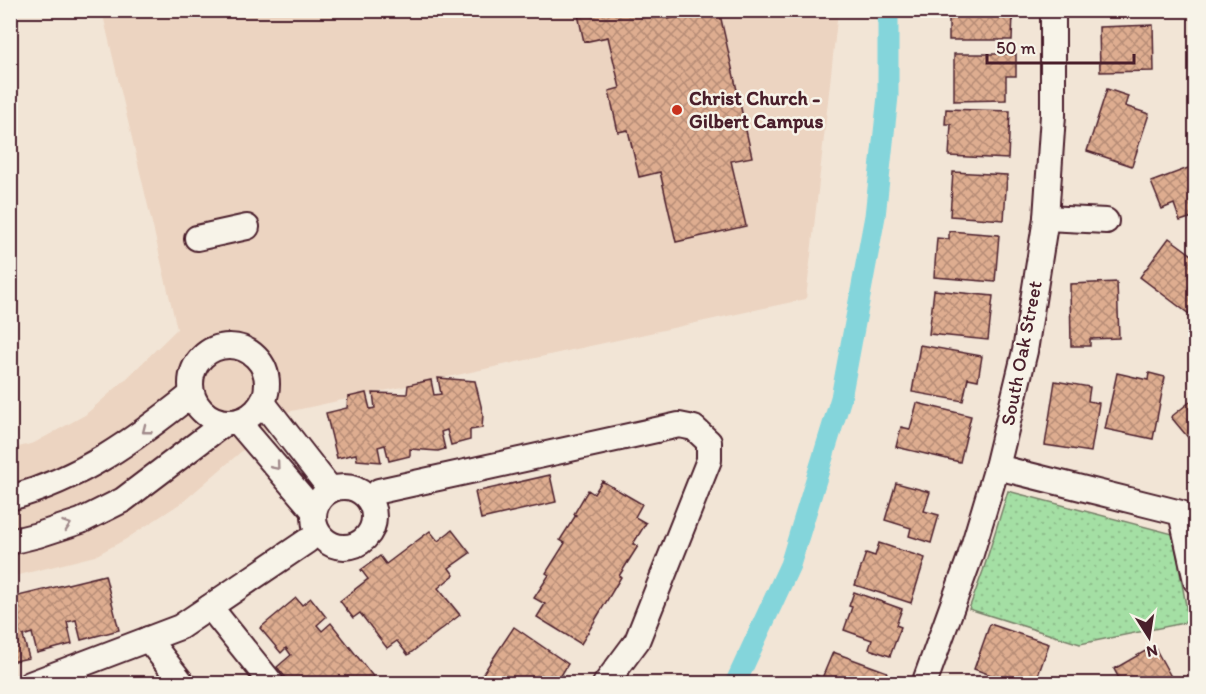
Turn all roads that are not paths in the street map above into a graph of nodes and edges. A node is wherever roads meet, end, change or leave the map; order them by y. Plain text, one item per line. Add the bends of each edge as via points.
1 (1053, 10) edge
2 (1046, 218) junction
3 (1106, 221) dead end
4 (247, 227) dead end
5 (197, 238) dead end
6 (192, 394) junction
7 (263, 403) junction
8 (232, 422) junction
9 (997, 467) junction
10 (331, 490) junction
11 (371, 495) junction
12 (10, 498) edge
13 (315, 529) junction
14 (10, 542) edge
15 (1196, 581) edge
16 (210, 607) junction
17 (148, 639) junction
18 (30, 684) edge
19 (183, 684) edge
20 (272, 684) edge
21 (605, 684) edge
22 (924, 684) edge

1 - 2 street, South Oak Street via 1053,115
2 - 3 street
2 - 9 street, South Oak Street via 1025,351
4 - 5 street
6 - 7 street via 192,376 200,360 209,352 230,346 247,351 261,362 268,388
6 - 8 street via 204,413 214,420
6 -> 12 street via 101,461
7 - 8 street via 256,412
7 - 10 street
8 -> 13 street
14 -> 8 street via 81,520 123,500
9 - 15 street via 1181,513
9 - 22 street, South Oak Street via 970,557
10 - 11 street via 345,487
10 - 13 street via 319,500
11 - 13 street via 374,521 365,539 348,547 338,546
11 - 21 street via 679,425 694,428 709,442 709,460 637,640
13 - 16 street
16 - 17 street via 180,627
16 - 20 street
17 - 18 street
17 - 19 street

